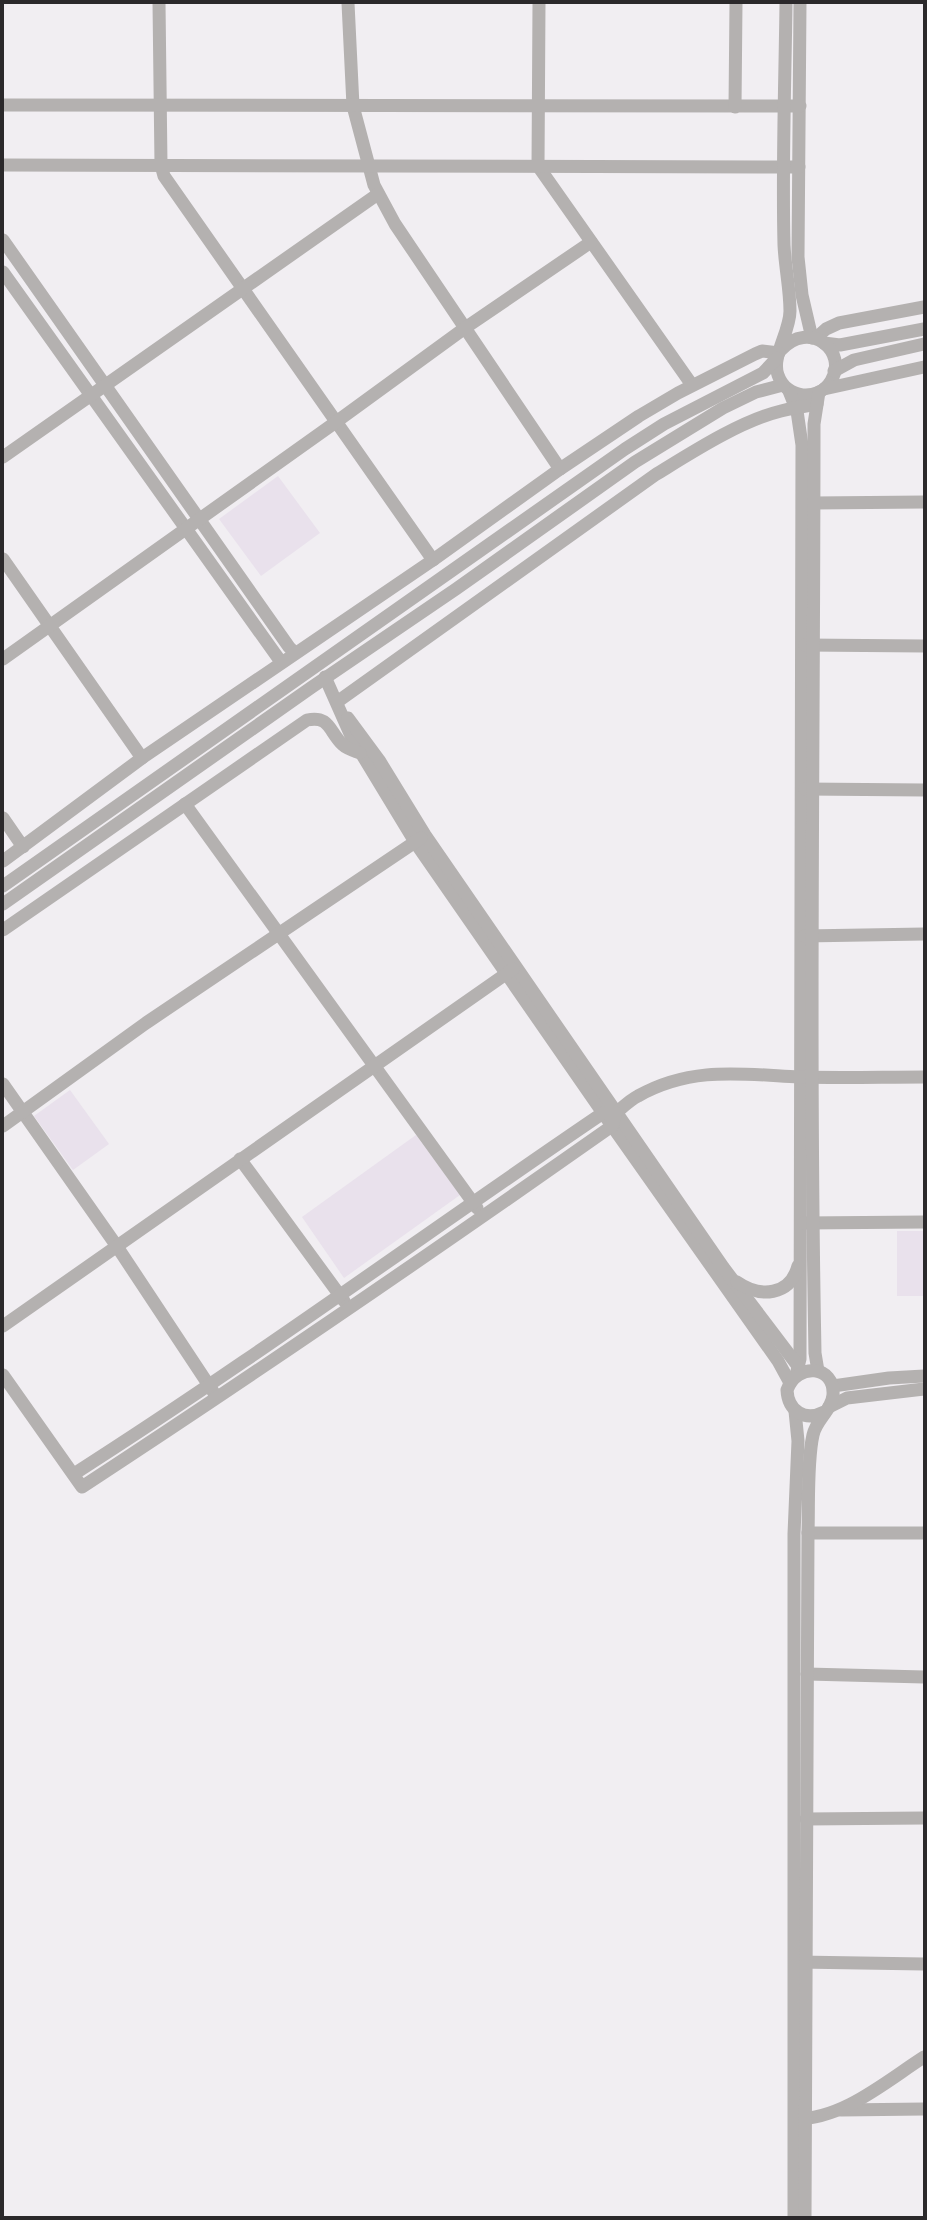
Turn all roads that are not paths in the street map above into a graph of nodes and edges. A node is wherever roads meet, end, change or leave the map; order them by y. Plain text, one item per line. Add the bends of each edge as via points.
1 (159, 3) edge
2 (348, 3) edge
3 (539, 3) edge
4 (736, 3) edge
5 (786, 3) edge
6 (800, 3) edge
7 (3, 105) edge
8 (160, 105) junction
9 (353, 106) junction
10 (538, 106) junction
11 (800, 106) junction
12 (735, 107) junction
13 (785, 107) junction
14 (3, 165) edge
15 (161, 165) junction
16 (368, 166) junction
17 (538, 166) junction
18 (784, 167) junction
19 (800, 167) junction
20 (378, 194) junction
21 (3, 240) edge
22 (591, 242) junction
23 (7, 254) edge
24 (3, 272) edge
25 (242, 288) junction
26 (924, 307) edge
27 (465, 328) junction
28 (924, 329) edge
29 (817, 340) junction
30 (924, 344) edge
31 (779, 354) junction
32 (924, 367) edge
33 (834, 371) junction
34 (105, 385) junction
35 (692, 385) junction
36 (786, 388) junction
37 (820, 395) junction
38 (90, 396) junction
39 (796, 408) junction
40 (336, 422) junction
41 (3, 457) edge
42 (560, 469) junction
43 (924, 502) edge
44 (814, 503) junction
45 (198, 518) junction
46 (185, 528) junction
47 (3, 559) edge
48 (433, 560) junction
49 (49, 625) junction
50 (808, 645) junction
51 (924, 646) edge
52 (295, 653) junction
53 (3, 659) edge
54 (282, 662) junction
55 (325, 677) junction
56 (337, 702) junction
57 (360, 753) junction
58 (142, 758) junction
59 (807, 789) junction
60 (924, 790) edge
61 (185, 804) junction
62 (3, 818) edge
63 (420, 838) junction
64 (23, 847) junction
65 (3, 862) edge
66 (3, 886) edge
67 (3, 904) edge
68 (3, 930) edge
69 (280, 934) junction
70 (924, 934) edge
71 (807, 936) junction
72 (511, 970) junction
73 (375, 1066) junction
74 (806, 1076) junction
75 (924, 1077) edge
76 (3, 1084) edge
77 (23, 1112) junction
78 (603, 1113) junction
79 (616, 1113) junction
80 (3, 1126) edge
81 (612, 1126) junction
82 (240, 1159) junction
83 (472, 1201) junction
84 (483, 1216) junction
85 (924, 1222) edge
86 (806, 1223) junction
87 (116, 1245) junction
88 (800, 1258) junction
89 (723, 1267) junction
90 (339, 1295) junction
91 (350, 1308) junction
92 (3, 1326) edge
93 (818, 1371) junction
94 (797, 1374) junction
95 (3, 1375) edge
96 (924, 1376) edge
97 (833, 1386) junction
98 (209, 1387) junction
99 (924, 1389) edge
100 (218, 1397) junction
101 (826, 1410) junction
102 (795, 1411) junction
103 (74, 1474) junction
104 (808, 1533) junction
105 (924, 1533) edge
106 (807, 1674) junction
107 (924, 1677) edge
108 (924, 1818) edge
109 (806, 1819) junction
110 (800, 1962) junction
111 (924, 1964) edge
112 (924, 2057) edge
113 (924, 2109) edge
114 (841, 2110) junction
115 (800, 2119) junction
116 (794, 2217) edge
117 (805, 2217) edge

1 - 8 street
2 - 9 street
3 - 10 street
4 - 12 street
5 - 13 street
6 - 11 street
7 - 8 street
8 - 9 street
8 - 15 street
9 - 10 street
9 - 16 street
10 - 12 street
10 - 17 street
11 - 13 street
11 - 19 street
12 - 13 street
13 - 18 street
14 - 15 street
15 - 16 street
15 - 25 street via 164,176
16 - 17 street
16 - 20 street
17 - 18 street
17 - 22 street
18 - 19 street
18 - 31 street via 785,266 790,321
19 - 29 street via 798,257 802,295
20 - 25 street
20 - 27 street via 395,224
21 - 23 street
22 - 27 street
22 - 35 street
23 - 34 street
24 - 38 street
25 - 34 street
25 - 40 street
26 - 29 street via 839,323 826,329
27 - 40 street
27 - 42 street
28 - 29 street via 840,345
29 - 31 street via 795,338
29 - 33 street via 831,351
30 - 33 street via 854,360
31 - 35 street via 762,351
31 - 36 street via 778,376
31 - 66 street via 763,373 664,424 625,449
32 - 37 street
33 - 37 street via 831,381
34 - 38 street
34 - 45 street
35 - 42 street via 639,416
36 - 37 street via 807,396
36 - 39 street
36 - 55 street via 756,392 723,408 635,462 456,589
37 - 39 street
37 - 44 street via 814,424
38 - 41 street
38 - 46 street
39 - 50 street via 802,445
39 - 56 street via 780,411 704,445 655,475
40 - 45 street
40 - 48 street
42 - 48 street
43 - 44 street
44 - 50 street
45 - 46 street
45 - 52 street
46 - 49 street
46 - 54 street
47 - 49 street
48 - 52 street
49 - 53 street
49 - 58 street
50 - 51 street
50 - 59 street
52 - 54 street
54 - 58 street
55 - 56 street
55 - 67 street
56 - 57 street
56 - 63 street via 379,760
57 - 61 street via 343,746 324,722 316,718 307,720
57 - 63 street
58 - 64 street
59 - 60 street
59 - 71 street
61 - 68 street
61 - 69 street
62 - 64 street
63 - 69 street
63 - 72 street
64 - 65 street
69 - 73 street
69 - 77 street via 146,1023
70 - 71 street
71 - 74 street
72 - 73 street
72 - 78 street
72 - 79 street
73 - 82 street
73 - 83 street
74 - 75 street
74 - 79 street via 716,1073 688,1076 637,1096
74 - 86 street
76 - 77 street
77 - 80 street
77 - 87 street
78 - 79 street
78 - 81 street
78 - 83 street
79 - 81 street
79 - 89 street
81 - 84 street
81 - 94 street via 778,1361
82 - 87 street
82 - 90 street
83 - 84 street
83 - 90 street
84 - 91 street
85 - 86 street
86 - 88 street
86 - 93 street
87 - 92 street
87 - 98 street
88 - 89 street via 796,1274 789,1282 779,1290 769,1293 746,1288
88 - 94 street
89 - 94 street
90 - 91 street
90 - 98 street
91 - 100 street
93 - 94 street
93 - 97 street
94 - 102 street via 788,1398
95 - 103 street
96 - 97 street
97 - 101 street via 834,1394
98 - 100 street
98 - 103 street
99 - 101 street via 847,1398
100 - 103 street via 82,1487
101 - 102 street via 809,1417
101 - 104 street via 813,1434
102 - 110 street via 798,1441 794,1534
104 - 105 street
104 - 106 street
106 - 107 street
106 - 109 street
108 - 109 street
109 - 110 street
110 - 111 street
110 - 115 street
112 - 114 street
113 - 114 street
114 - 115 street via 825,2116
115 - 116 street
115 - 117 street

